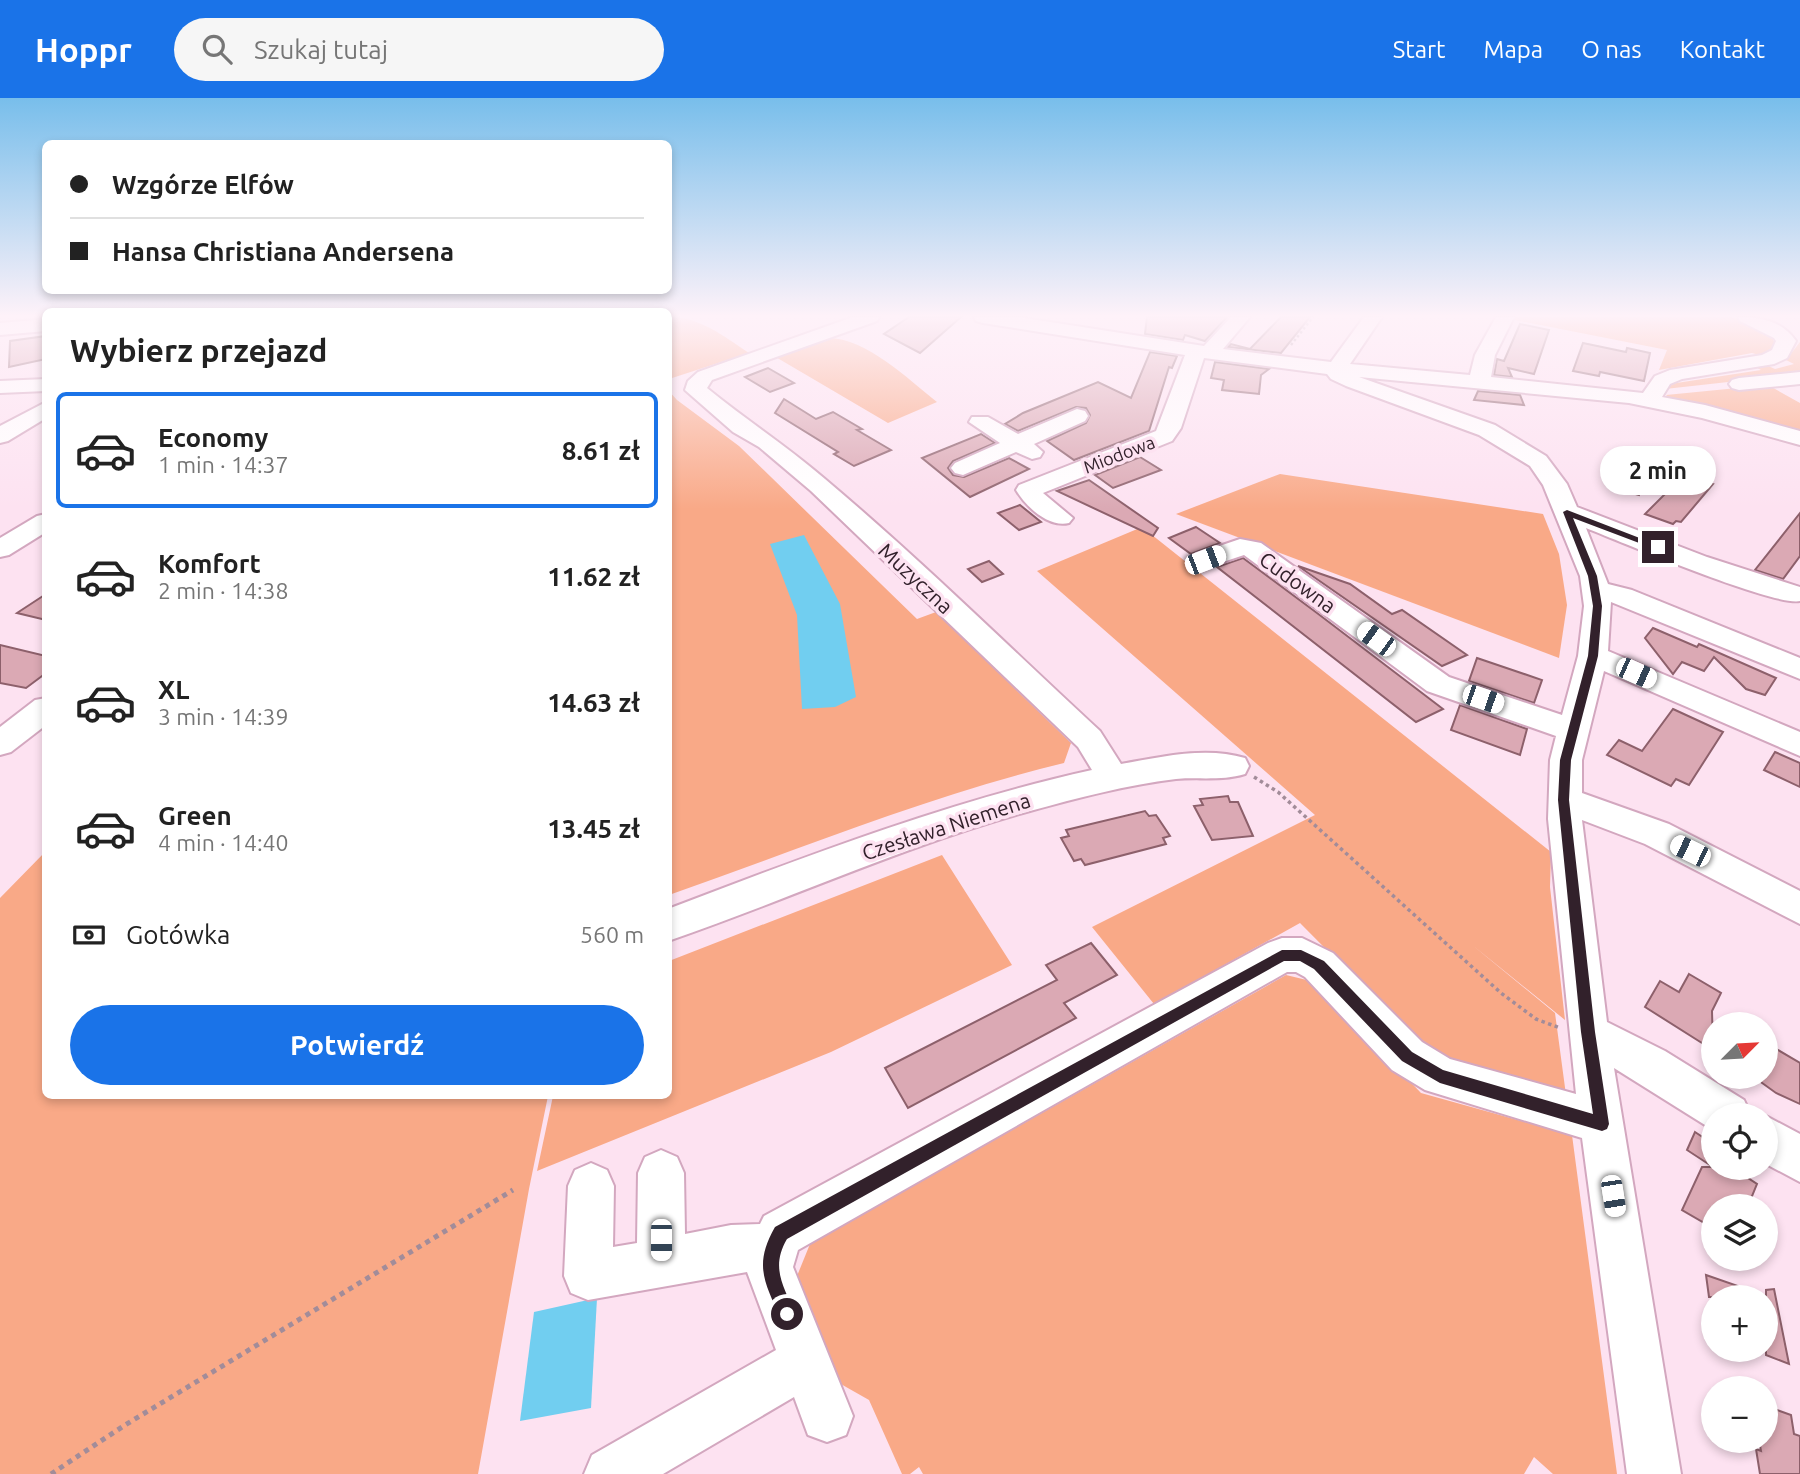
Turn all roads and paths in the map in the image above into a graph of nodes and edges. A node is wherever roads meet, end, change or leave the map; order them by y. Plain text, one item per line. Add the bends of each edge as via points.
1 (698, 381) edge
2 (1192, 381) edge
3 (1351, 381) edge
4 (1461, 381) edge
5 (1661, 381) edge
6 (1775, 381) edge
7 (1479, 383) joint
8 (42, 385) edge
9 (0, 387) edge
10 (1652, 397) junction
11 (42, 410) edge
12 (1077, 416) dead end
13 (980, 422) dead end
14 (0, 436) edge
15 (1800, 438) edge
16 (1017, 444) junction
17 (964, 468) dead end
18 (1068, 473) junction
19 (1567, 512) junction
20 (1060, 518) dead end
21 (42, 523) edge
22 (0, 549) edge
23 (1205, 560) dead end
24 (1596, 589) junction
25 (1793, 594) dead end
26 (1593, 656) junction
27 (1800, 669) edge
28 (42, 711) edge
29 (1574, 730) junction
30 (0, 744) edge
31 (1800, 745) edge
32 (1233, 766) joint
33 (1113, 778) junction
34 (1564, 800) junction
35 (1800, 909) edge
36 (672, 924) edge
37 (1588, 1032) junction
38 (1710, 1103) edge
39 (1602, 1124) junction
40 (1778, 1146) edge
41 (1800, 1160) edge
42 (661, 1173) dead end
43 (591, 1186) dead end
44 (513, 1190) dead end
45 (773, 1247) junction
46 (661, 1262) junction
47 (805, 1362) junction
48 (827, 1416) dead end
49 (51, 1474) edge
50 (611, 1474) edge
51 (1654, 1474) edge

1 - 33 street, Muzyczna via 701,396 767,442 818,486 1089,738
2 - 18 street, Miodowa via 1164,436
3 - 19 street via 1487,430 1521,449 1545,467
4 - 7 street
5 - 10 street
6 - 10 street
7 - 10 street
8 - 9 street
10 - 15 street
11 - 14 street
12 - 16 street
13 - 16 street, Miodowa
16 - 17 street
16 - 18 street, Miodowa
18 - 20 street, Miodowa via 1028,490
19 - 24 street
19 - 25 street
21 - 22 street
23 - 29 street, Cudowna via 1240,547 1252,549 1438,684
24 - 26 street
24 - 27 lane
26 - 29 street
26 - 31 street
28 - 30 street
29 - 34 street via 1566,760
32 - 33 street, Czesława Niemena via 1201,764
32 - 37 path via 1278,792 1518,1006 1552,1027
33 - 36 street, Czesława Niemena via 1013,801 928,829
34 - 35 street via 1657,834
34 - 37 street
37 - 38 street
37 - 39 street
39 - 45 street via 1450,1080 1420,1066 1319,965 1301,955 1282,955 781,1233
39 - 51 street
40 - 41 street
42 - 46 street
43 - 46 street via 588,1276
44 - 49 path
45 - 46 street via 731,1249
45 - 47 street via 769,1267
47 - 48 street
47 - 50 street

